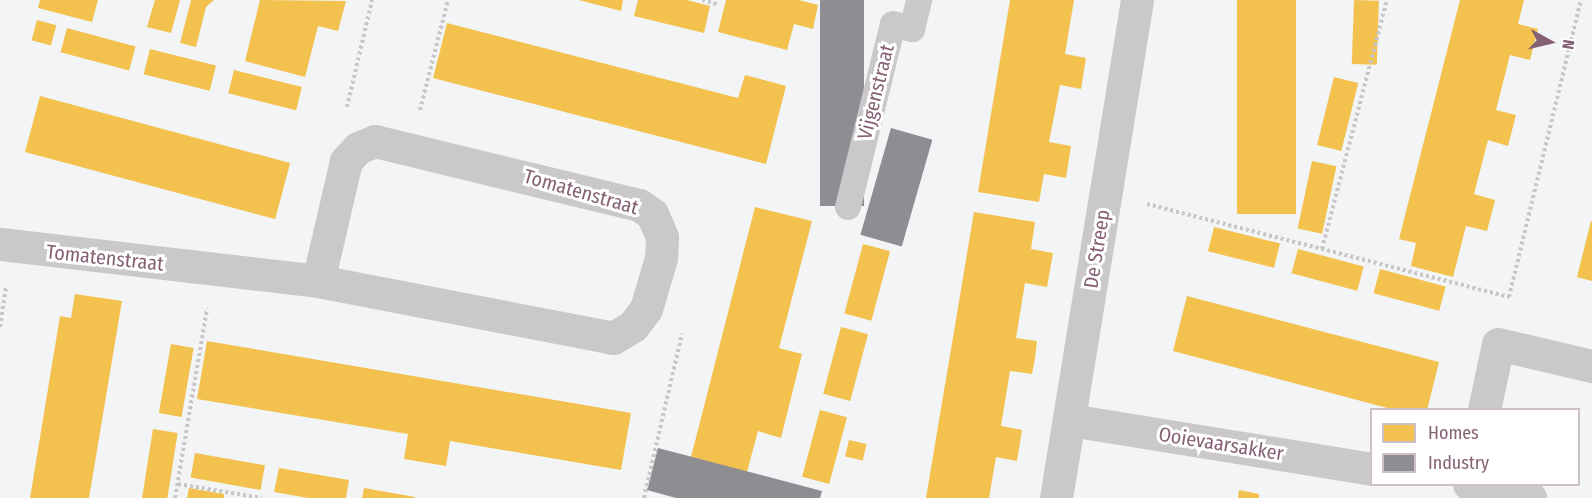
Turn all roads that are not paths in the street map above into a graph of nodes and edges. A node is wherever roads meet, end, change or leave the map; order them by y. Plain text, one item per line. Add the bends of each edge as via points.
1 (919, 0) edge
2 (1137, 0) edge
3 (848, 207) dead end
4 (0, 244) edge
5 (318, 281) junction
6 (1592, 366) edge
7 (1484, 408) edge
8 (1070, 420) junction
9 (1370, 469) edge
10 (1478, 486) edge
11 (1056, 498) edge
12 (1530, 498) edge

1 - 3 lane, Vijgenstraat via 912,29 893,24
2 - 8 street, De Streep
4 - 5 street, Tomatenstraat
5 - 5 street, Tomatenstraat via 613,338 633,326 646,309 661,258 662,237 652,214 639,205 375,141 358,148 346,161
6 - 7 street via 1498,344
8 - 9 street, Ooievaarsakker
8 - 11 street, De Streep
10 - 12 street

